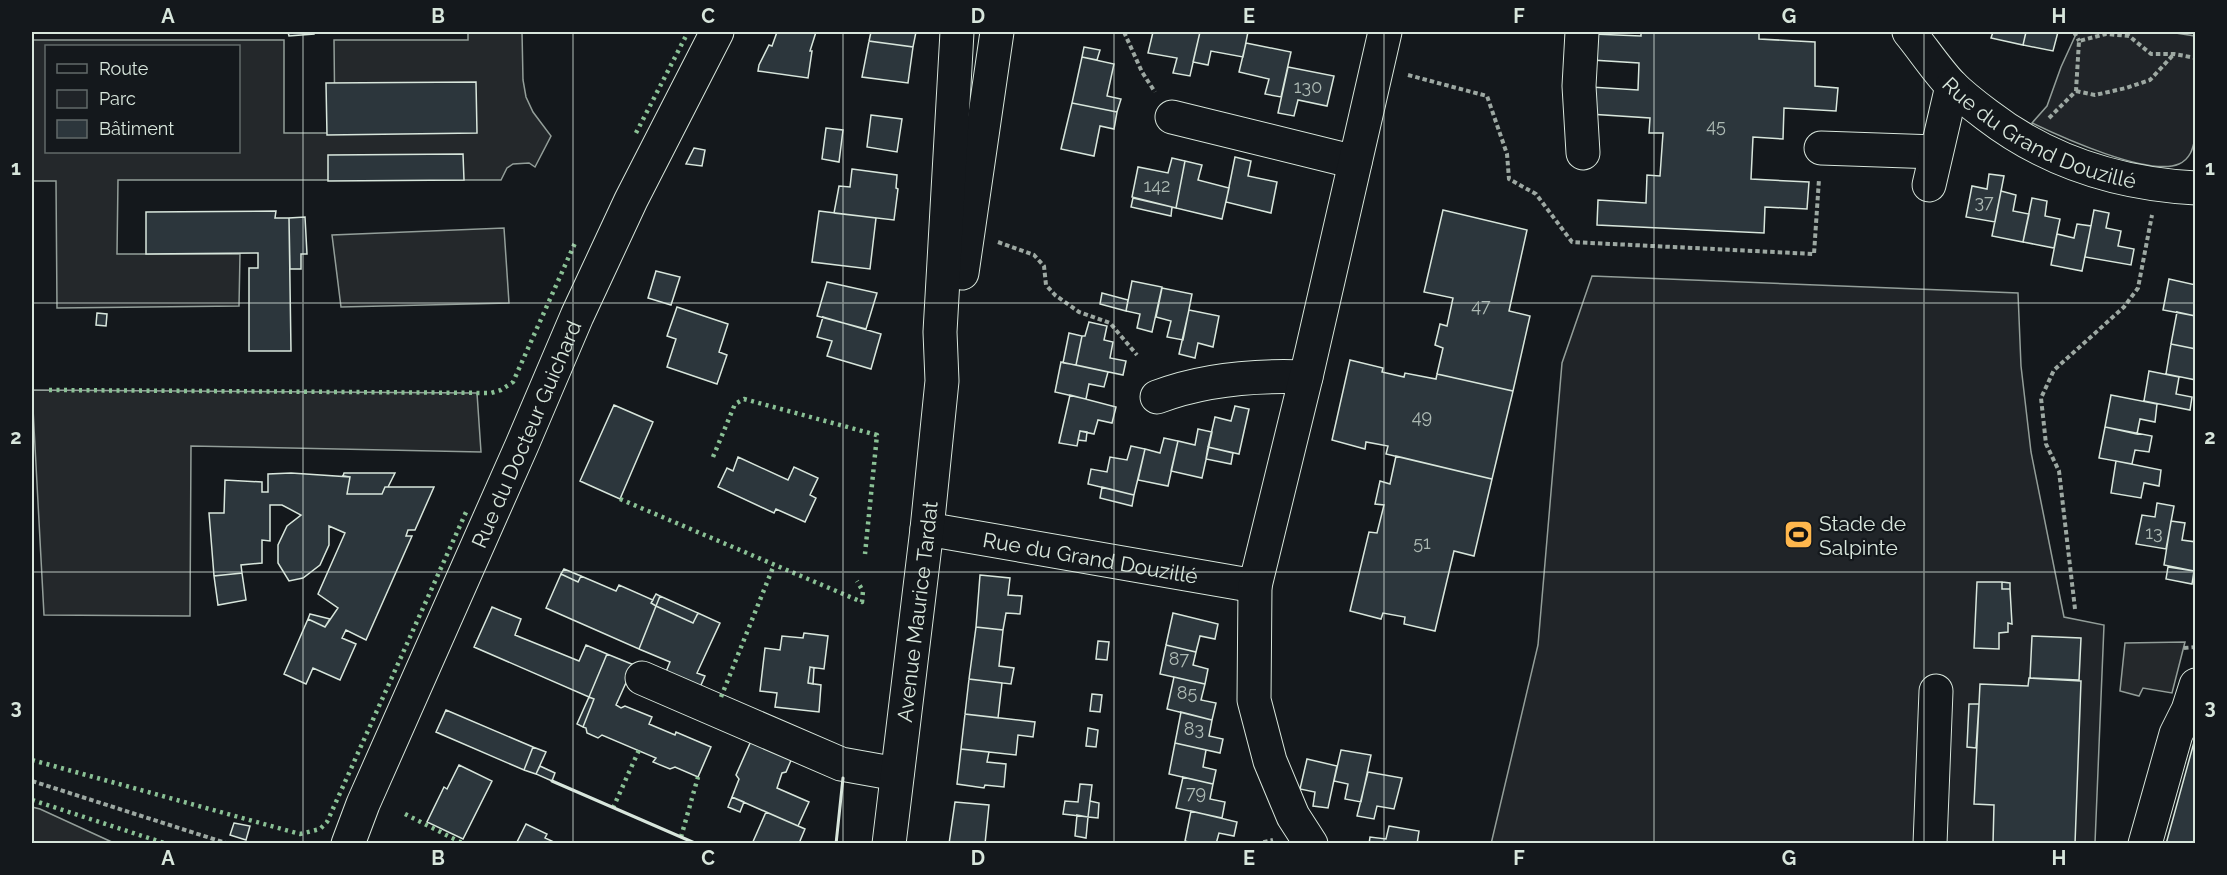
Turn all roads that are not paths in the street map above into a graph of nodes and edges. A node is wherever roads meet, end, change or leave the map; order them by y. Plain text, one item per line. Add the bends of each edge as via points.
1 (717, 32) edge
2 (957, 32) edge
3 (997, 32) edge
4 (1385, 32) edge
5 (1582, 32) edge
6 (1909, 32) edge
7 (1952, 86) junction
8 (1172, 117) dead end
9 (1821, 148) road end
10 (1936, 152) junction
11 (1583, 153) dead end
12 (1355, 162) junction
13 (1929, 185) dead end
14 (2196, 188) edge
15 (1306, 377) junction
16 (942, 381) junction
17 (1157, 397) dead end
18 (927, 529) junction
19 (1255, 586) junction
20 (642, 678) dead end
21 (2196, 685) edge
22 (1936, 691) dead end
23 (897, 774) junction
24 (348, 843) edge
25 (889, 843) edge
26 (1311, 843) edge
27 (1930, 843) edge
28 (2145, 843) edge

1 - 24 street, Rue du Docteur Guichard via 577,316
2 - 16 street, Avenue Maurice Tardat via 940,332
3 - 16 street, Avenue Maurice Tardat via 953,335
4 - 12 street
5 - 11 street via 1579,86
6 - 7 street, Rue du Grand Douzillé
7 - 10 street
7 - 14 street, Rue du Grand Douzillé via 2004,128 2059,158 2136,182
8 - 12 street
9 - 10 street
10 - 13 street
12 - 15 street
15 - 17 street via 1225,380 1179,388
15 - 19 street
16 - 18 street, Avenue Maurice Tardat
18 - 19 street, Rue du Grand Douzillé
18 - 23 street, Avenue Maurice Tardat
19 - 26 street via 1254,700 1270,761 1293,816
20 - 23 street via 841,764
21 - 28 street via 2176,734
22 - 27 street
23 - 25 street, Avenue Maurice Tardat

